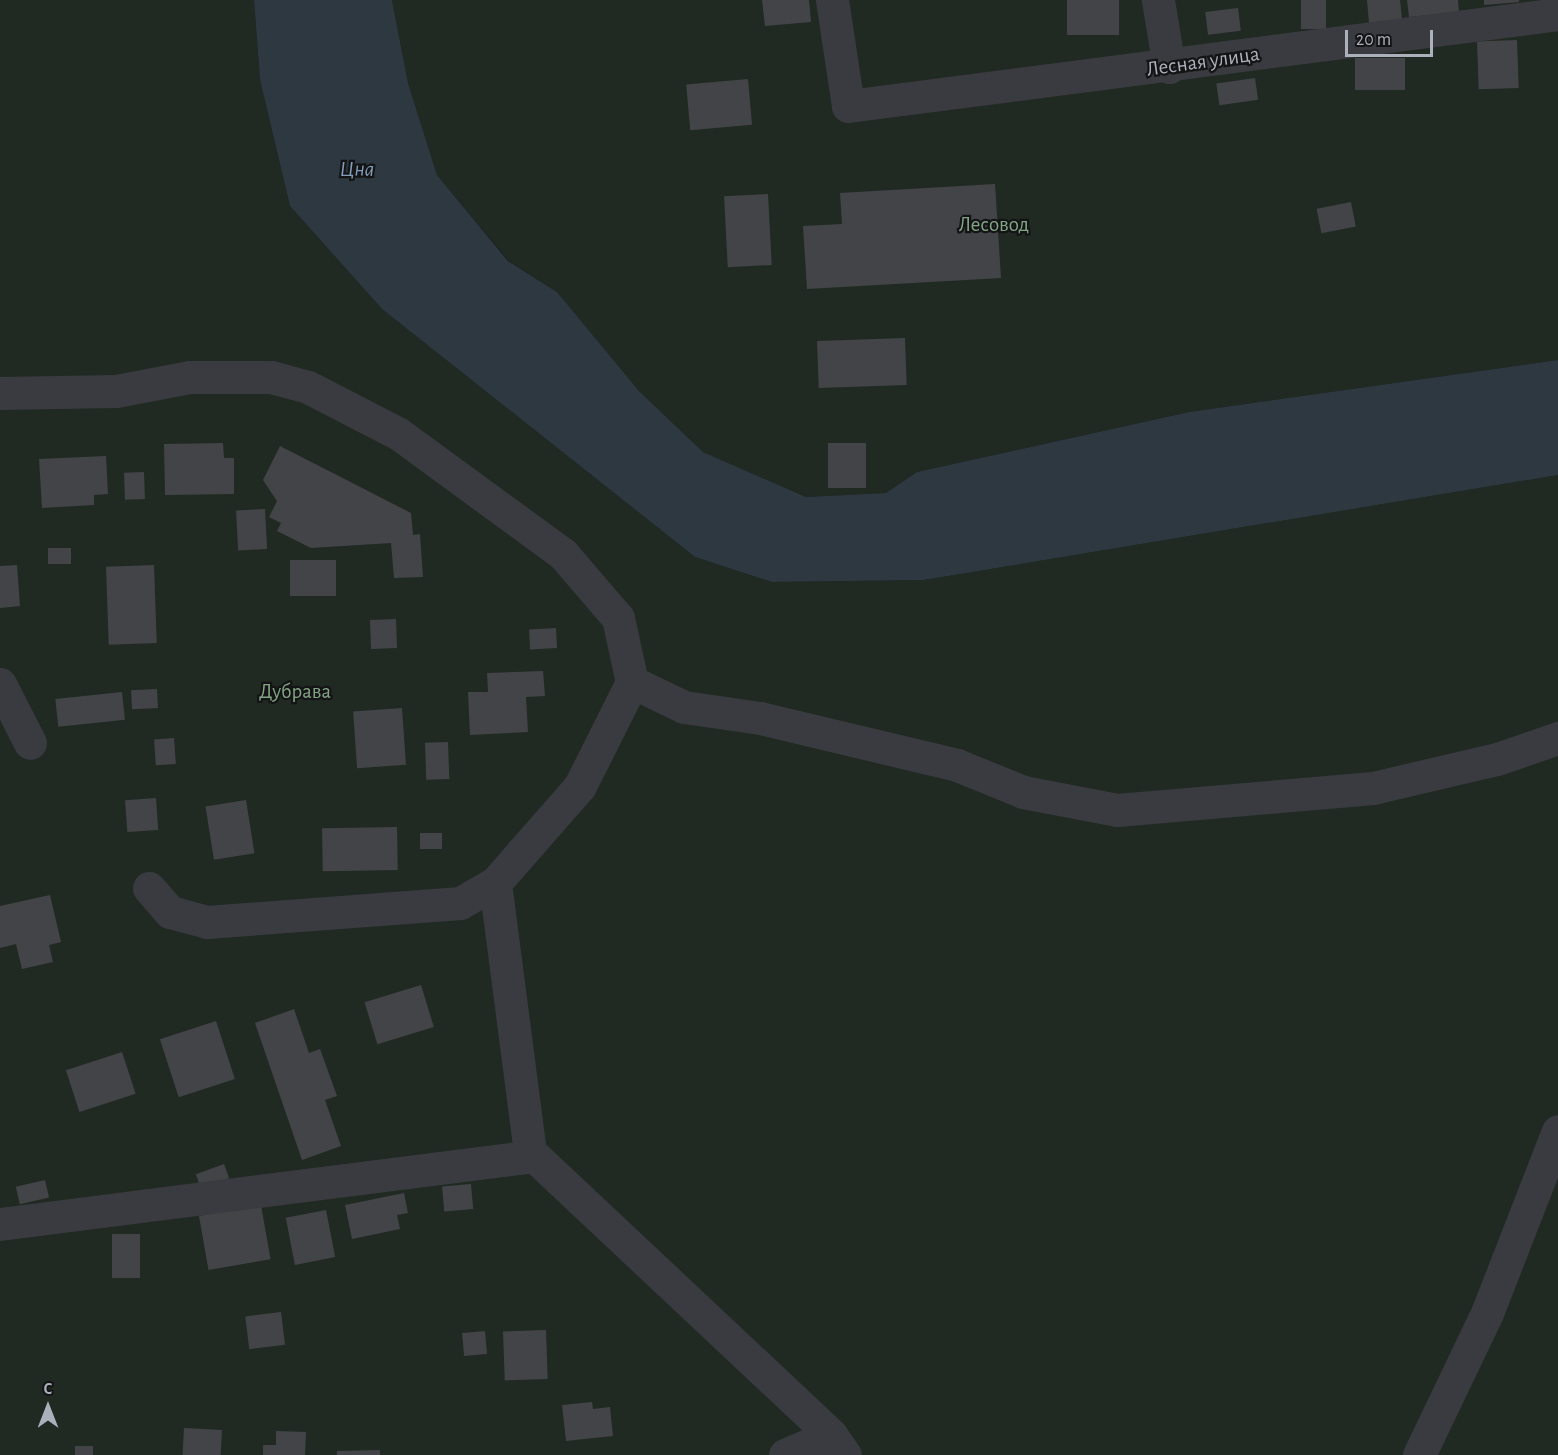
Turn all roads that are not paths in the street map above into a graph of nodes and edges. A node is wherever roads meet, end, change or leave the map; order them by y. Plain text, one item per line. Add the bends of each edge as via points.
1 (832, 0) edge
2 (1158, 0) edge
3 (1558, 14) edge
4 (1169, 67) junction
5 (0, 393) edge
6 (632, 681) junction
7 (0, 684) edge
8 (1558, 738) edge
9 (30, 743) dead end
10 (495, 883) junction
11 (149, 888) dead end
12 (1558, 1131) edge
13 (534, 1156) junction
14 (0, 1224) edge
15 (838, 1445) edge
16 (785, 1455) edge
17 (1419, 1455) edge

1 - 4 street, Лесная улица via 848,106
2 - 4 street
3 - 4 street, Лесная улица
5 - 6 street via 116,391 190,377 271,377 308,387 399,434 563,554 618,618
6 - 8 street via 684,707 770,720 957,765 1023,792 1117,810 1373,788 1497,759
6 - 10 street via 580,786
7 - 9 street
10 - 11 street via 460,903 207,922 170,912
10 - 13 street
12 - 17 street via 1487,1314
13 - 14 street
13 - 15 street
15 - 16 street

